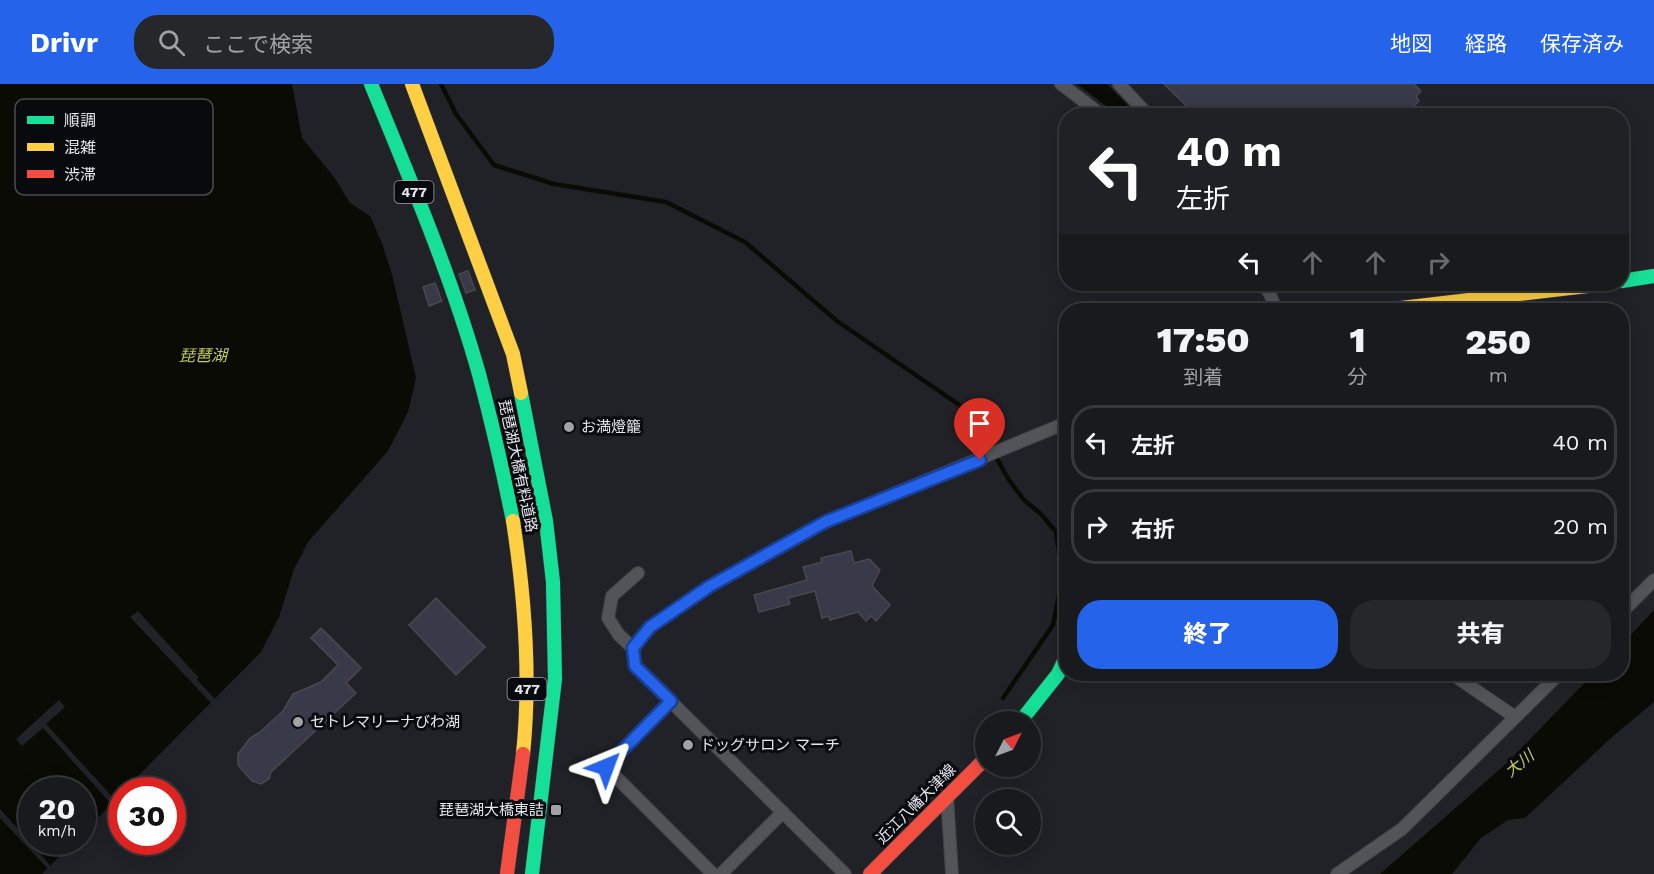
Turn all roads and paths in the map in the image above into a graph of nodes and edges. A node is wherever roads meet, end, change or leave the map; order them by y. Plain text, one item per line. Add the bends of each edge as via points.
1 (412, 84) edge
2 (1061, 84) edge
3 (1119, 84) edge
4 (373, 90) edge
5 (1092, 108) edge
6 (1142, 108) edge
7 (1654, 276) edge
8 (1629, 280) edge
9 (1549, 291) edge
10 (1454, 303) edge
11 (1059, 426) edge
12 (638, 573) dead end
13 (1654, 580) edge
14 (1629, 605) edge
15 (633, 648) junction
16 (1059, 672) edge
17 (1462, 681) edge
18 (1552, 681) edge
19 (671, 701) junction
20 (1029, 711) edge
21 (1515, 717) junction
22 (975, 769) edge
23 (947, 796) junction
24 (783, 812) junction
25 (507, 874) edge
26 (532, 874) edge
27 (713, 874) edge
28 (721, 874) edge
29 (845, 874) edge
30 (870, 874) edge
31 (952, 874) edge
32 (1337, 874) edge

1 - 26 main road, 琵琶湖大橋有料道路 / 477 via 513,354 546,521 553,582 555,679
2 - 5 street
3 - 6 street
4 - 25 main road, 琵琶湖大橋有料道路 / 477 via 463,319 497,436 511,503 525,611 528,678
7 - 8 main road
9 - 10 main road
11 - 15 street via 825,522 710,586 650,627
12 - 15 street via 612,596 608,618
13 - 14 street
15 - 19 street via 635,666
16 - 20 main road
17 - 21 street
18 - 21 street
19 - 24 street
19 - 27 street via 606,767
21 - 32 street via 1402,830
22 - 23 main road, 近江八幡大津線
23 - 30 main road, 近江八幡大津線
23 - 31 street
24 - 28 street
24 - 29 street

